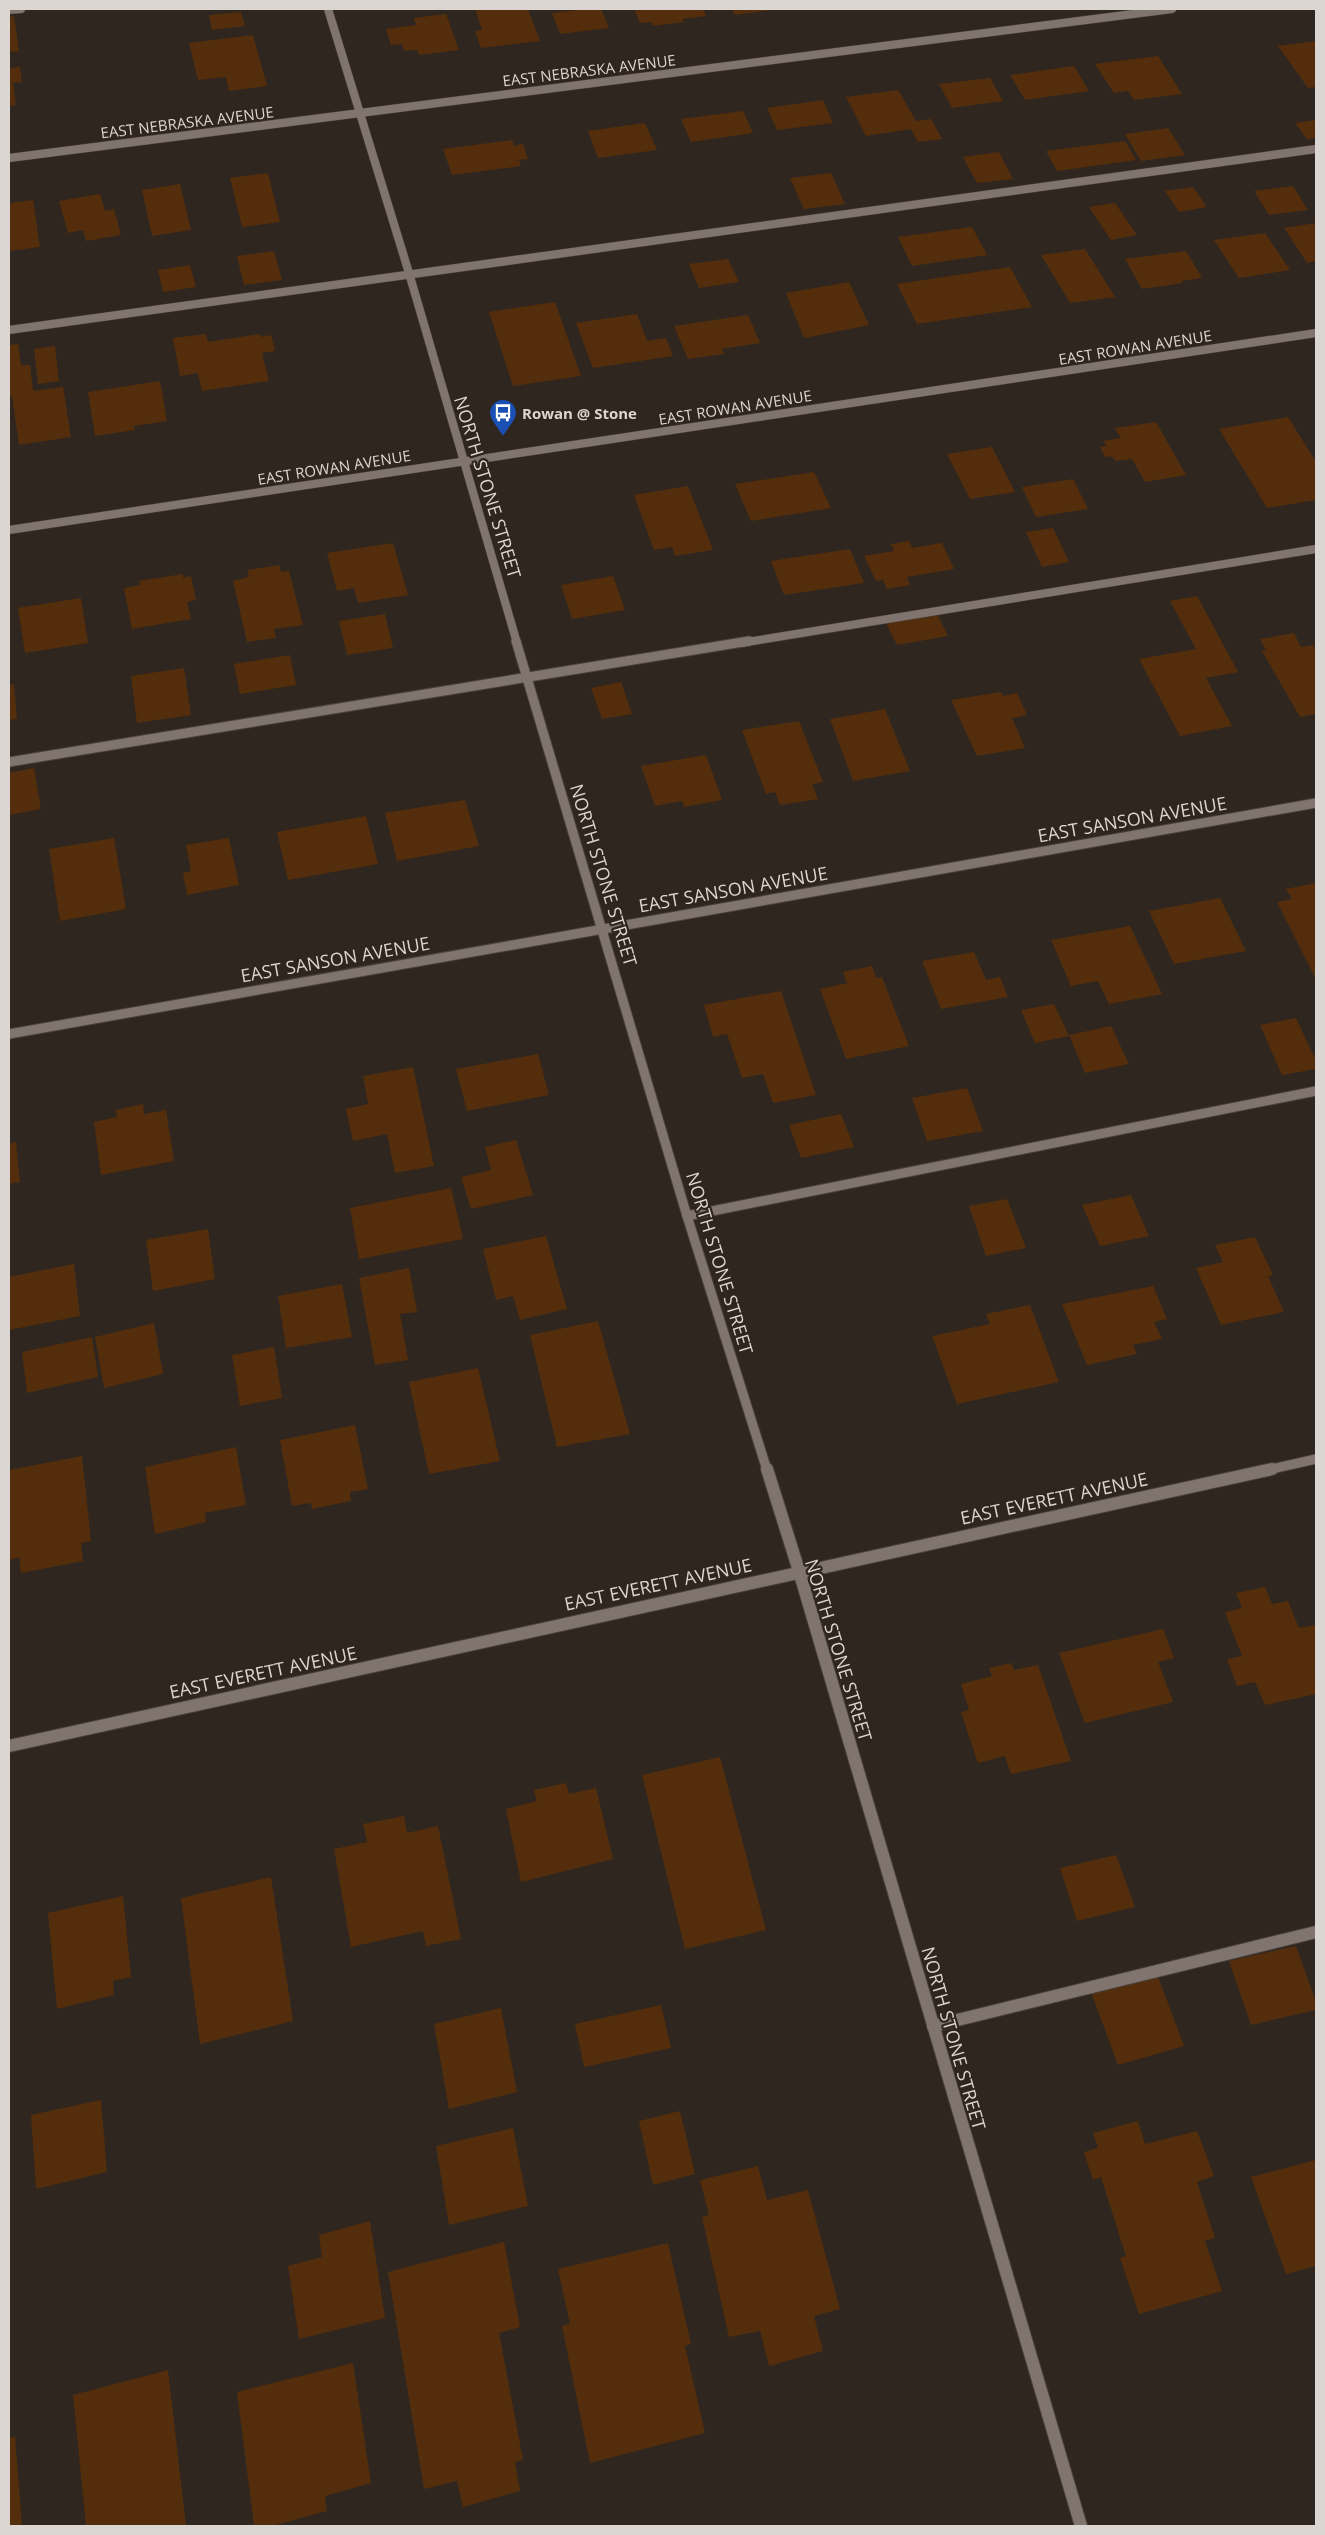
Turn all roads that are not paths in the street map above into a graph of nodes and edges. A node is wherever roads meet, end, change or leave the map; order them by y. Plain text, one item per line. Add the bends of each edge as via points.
1 (21, 9) edge
2 (328, 9) edge
3 (1172, 9) edge
4 (9, 10) edge
5 (358, 112) junction
6 (1316, 149) edge
7 (9, 158) edge
8 (409, 273) junction
9 (9, 330) edge
10 (1316, 333) edge
11 (463, 462) junction
12 (9, 530) edge
13 (1316, 549) edge
14 (528, 678) junction
15 (9, 762) edge
16 (1316, 803) edge
17 (603, 928) junction
18 (9, 1034) edge
19 (1316, 1091) edge
20 (687, 1216) junction
21 (1316, 1459) edge
22 (799, 1571) junction
23 (9, 1746) edge
24 (1316, 1932) edge
25 (933, 2026) junction
26 (1081, 2526) edge

1 - 4 street
2 - 5 street, NORTH STONE STREET
3 - 5 street, EAST NEBRASKA AVENUE
5 - 7 street, EAST NEBRASKA AVENUE
5 - 8 street, NORTH STONE STREET
6 - 8 street
8 - 9 street
8 - 11 street, NORTH STONE STREET
10 - 11 street, EAST ROWAN AVENUE
11 - 12 street, EAST ROWAN AVENUE
11 - 14 street, NORTH STONE STREET
13 - 14 street
14 - 15 street
14 - 17 street, NORTH STONE STREET
16 - 17 street, EAST SANSON AVENUE
17 - 18 street, EAST SANSON AVENUE
17 - 20 street, NORTH STONE STREET
19 - 20 street
20 - 22 street, NORTH STONE STREET
21 - 22 street, EAST EVERETT AVENUE
22 - 23 street, EAST EVERETT AVENUE
22 - 25 street, NORTH STONE STREET
24 - 25 street
25 - 26 street, NORTH STONE STREET

